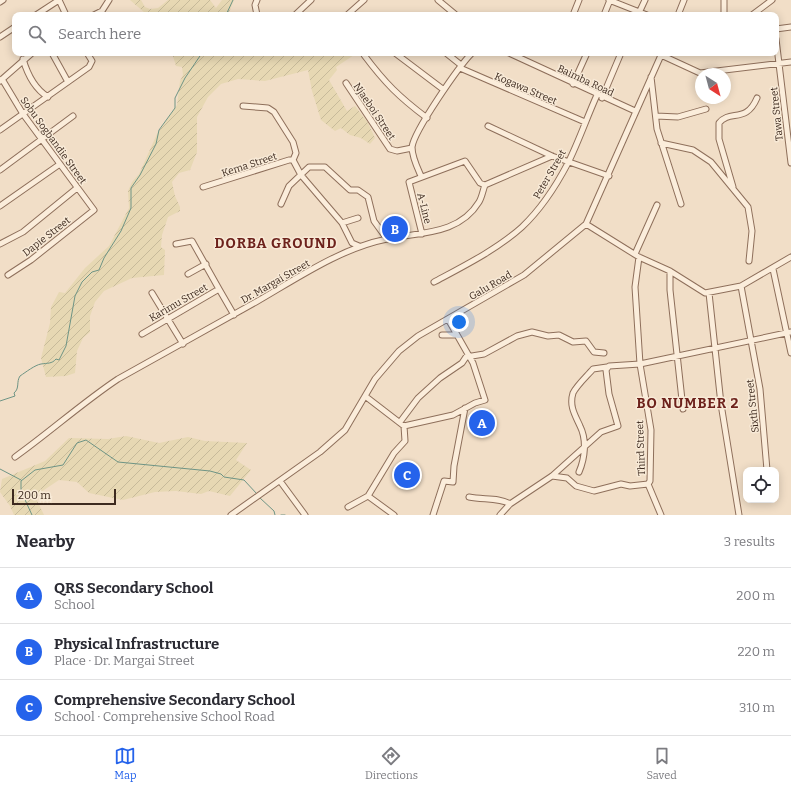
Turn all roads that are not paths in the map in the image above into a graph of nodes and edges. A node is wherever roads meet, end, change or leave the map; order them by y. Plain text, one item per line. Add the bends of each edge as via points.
1 (3, 0) edge
2 (59, 0) edge
3 (109, 0) edge
4 (257, 0) edge
5 (311, 0) edge
6 (364, 0) edge
7 (438, 0) edge
8 (579, 0) edge
9 (610, 0) edge
10 (645, 0) edge
11 (684, 0) edge
12 (724, 0) edge
13 (772, 0) edge
14 (0, 2) edge
15 (41, 12) edge
16 (65, 12) edge
17 (102, 12) edge
18 (256, 12) edge
19 (298, 12) edge
20 (350, 12) edge
21 (452, 12) edge
22 (574, 12) edge
23 (605, 12) edge
24 (637, 12) edge
25 (639, 12) edge
26 (679, 12) edge
27 (724, 12) edge
28 (756, 12) edge
29 (791, 27) edge
30 (12, 29) edge
31 (779, 29) edge
32 (0, 37) edge
33 (28, 56) edge
34 (54, 56) edge
35 (88, 56) edge
36 (365, 56) edge
37 (399, 56) edge
38 (449, 56) edge
39 (469, 56) edge
40 (516, 56) edge
41 (586, 56) edge
42 (620, 56) edge
43 (660, 56) edge
44 (665, 56) edge
45 (778, 56) edge
46 (24, 59) junction
47 (791, 62) edge
48 (779, 63) junction
49 (460, 66) junction
50 (651, 76) junction
51 (1, 80) edge
52 (68, 82) junction
53 (346, 83) dead end
54 (573, 84) junction
55 (444, 90) junction
56 (600, 96) junction
57 (48, 97) junction
58 (757, 98) dead end
59 (243, 106) dead end
60 (706, 109) dead end
61 (635, 111) junction
62 (23, 114) junction
63 (73, 116) dead end
64 (656, 116) junction
65 (427, 118) junction
66 (584, 122) junction
67 (488, 126) dead end
68 (0, 130) edge
69 (42, 139) junction
70 (661, 143) junction
71 (412, 148) junction
72 (552, 156) junction
73 (293, 160) junction
74 (568, 162) junction
75 (791, 162) edge
76 (60, 164) junction
77 (0, 170) edge
78 (301, 174) junction
79 (421, 176) junction
80 (609, 176) junction
81 (485, 185) junction
82 (203, 187) dead end
83 (78, 188) junction
84 (734, 190) junction
85 (281, 204) dead end
86 (681, 204) dead end
87 (657, 205) dead end
88 (0, 206) edge
89 (94, 210) joint
90 (358, 218) dead end
91 (342, 223) junction
92 (586, 224) junction
93 (422, 234) junction
94 (387, 239) junction
95 (0, 244) edge
96 (176, 244) dead end
97 (359, 246) junction
98 (637, 256) junction
99 (791, 258) edge
100 (749, 261) dead end
101 (206, 264) junction
102 (774, 269) junction
103 (670, 271) junction
104 (188, 274) dead end
105 (8, 275) dead end
106 (434, 282) dead end
107 (741, 286) junction
108 (219, 289) junction
109 (152, 293) dead end
110 (709, 293) junction
111 (234, 315) junction
112 (167, 319) junction
113 (448, 319) junction
114 (789, 333) edge
115 (142, 334) dead end
116 (442, 335) dead end
117 (457, 335) junction
118 (751, 341) junction
119 (183, 344) junction
120 (714, 348) junction
121 (604, 353) dead end
122 (791, 353) edge
123 (469, 355) junction
124 (678, 356) junction
125 (640, 364) junction
126 (607, 368) junction
127 (365, 396) junction
128 (465, 408) junction
129 (683, 410) dead end
130 (402, 424) junction
131 (585, 446) junction
132 (15, 457) dead end
133 (767, 467) edge
134 (580, 472) dead end
135 (552, 476) junction
136 (280, 481) junction
137 (648, 484) junction
138 (368, 496) junction
139 (469, 497) dead end
140 (510, 504) junction
141 (348, 507) dead end
142 (231, 515) edge
143 (305, 515) edge
144 (394, 515) edge
145 (434, 515) edge
146 (500, 515) edge
147 (661, 515) edge
148 (739, 515) edge

1 - 14 street
2 - 15 street
2 - 16 street
3 - 17 street
4 - 18 street
5 - 19 street
6 - 20 street
7 - 21 street
8 - 22 street
9 - 23 street
9 - 24 street
10 - 25 street
11 - 26 street
12 - 27 street
13 - 28 street
29 - 31 street
30 - 32 street
33 - 46 street
34 - 52 street
35 - 52 street via 92,63
36 - 65 street via 399,97
37 - 55 street
38 - 49 street, Kogawa Street
39 - 49 street
40 - 54 street, Baimba Road
41 - 54 street
42 - 56 street, Peter Street
43 - 50 street, Galu Road
44 - 48 street via 700,74
45 - 48 street, Tawa Street
46 - 51 street
46 - 57 street via 34,83
47 - 48 street
48 - 75 street, Tawa Street
49 - 55 street
49 - 66 street, Kogawa Street
50 - 61 street, Galu Road
50 - 64 street
51 - 62 street, Sobu Sogbandie Street
52 - 57 street
53 - 71 street, Njaeboi Street via 390,149 397,151
54 - 56 street, Baimba Road
55 - 65 street
56 - 61 street, Baimba Road
56 - 66 street, Peter Street
57 - 62 street
58 - 84 street via 752,109 719,123 719,139
59 - 73 street via 268,108 274,112 292,142 296,153
60 - 64 street via 678,117
61 - 80 street, Galu Road
62 - 68 street
62 - 69 street, Sobu Sogbandie Street
63 - 69 street
64 - 70 street
65 - 71 street via 414,138
66 - 74 street, Peter Street
67 - 72 street
69 - 76 street, Sobu Sogbandie Street
69 - 77 street
70 - 84 street via 694,150 711,162
70 - 86 street
71 - 79 street
72 - 74 street
72 - 81 street
73 - 78 street
73 - 82 street, Kema Street
74 - 80 street
74 - 106 street, Peter Street via 544,201 521,227 459,269
76 - 83 street, Sobu Sogbandie Street
76 - 88 street
78 - 85 street via 289,186
78 - 91 street
78 - 94 street via 309,166 325,167 350,190 358,190 368,197 374,221
79 - 81 street via 465,161 480,183
79 - 93 street, A-Line via 410,182
80 - 92 street, Galu Road
81 - 93 street, Dr. Margai Street via 480,202 464,219 454,225
83 - 89 street, Sobu Sogbandie Street
83 - 95 street via 23,232
84 - 100 street via 748,207 752,231
87 - 98 street, Third Street
89 - 105 street, Dapie Street
90 - 91 street
91 - 97 street via 352,243
92 - 98 street
92 - 113 street, Galu Road via 524,275
93 - 94 street, Dr. Margai Street
94 - 97 street, Dr. Margai Street
96 - 101 street via 192,241
97 - 111 street, Dr. Margai Street
98 - 103 street
98 - 125 street, Third Street via 635,287
99 - 102 street
101 - 104 street
101 - 108 street
102 - 107 street
102 - 114 street
103 - 110 street
103 - 124 street
107 - 110 street
107 - 118 street, Sixth Street
108 - 111 street, Karimu Street
108 - 112 street, Karimu Street
109 - 112 street
110 - 120 street
111 - 119 street, Dr. Margai Street
112 - 115 street, Karimu Street
112 - 119 street
113 - 117 street
113 - 127 street, Galu Road via 418,336 399,351 375,379
114 - 118 street
114 - 122 street
116 - 117 street
117 - 123 street
118 - 120 street
118 - 133 street, Sixth Street via 760,389
119 - 132 street, Dr. Margai Street via 95,394
120 - 124 street
120 - 148 street
121 - 123 street via 594,352 586,341 573,342 559,335 548,336 532,332 517,336 484,354
123 - 128 street via 485,400
123 - 130 street via 418,398
124 - 125 street
124 - 129 street
125 - 126 street
125 - 137 street, Third Street via 651,430
126 - 131 street via 609,394 618,426 601,432
126 - 131 street via 593,369 574,391 573,413 581,426
127 - 130 street
127 - 136 street, Galu Road via 345,430
128 - 130 street via 453,414
128 - 145 street via 453,482 444,481
130 - 138 street via 405,440 394,453
131 - 134 street
131 - 135 street
135 - 137 street via 567,478 576,486 594,491 621,484
135 - 140 street
136 - 142 street, Galu Road
136 - 143 street
137 - 147 street
138 - 141 street
138 - 144 street
139 - 140 street via 504,500
140 - 146 street

